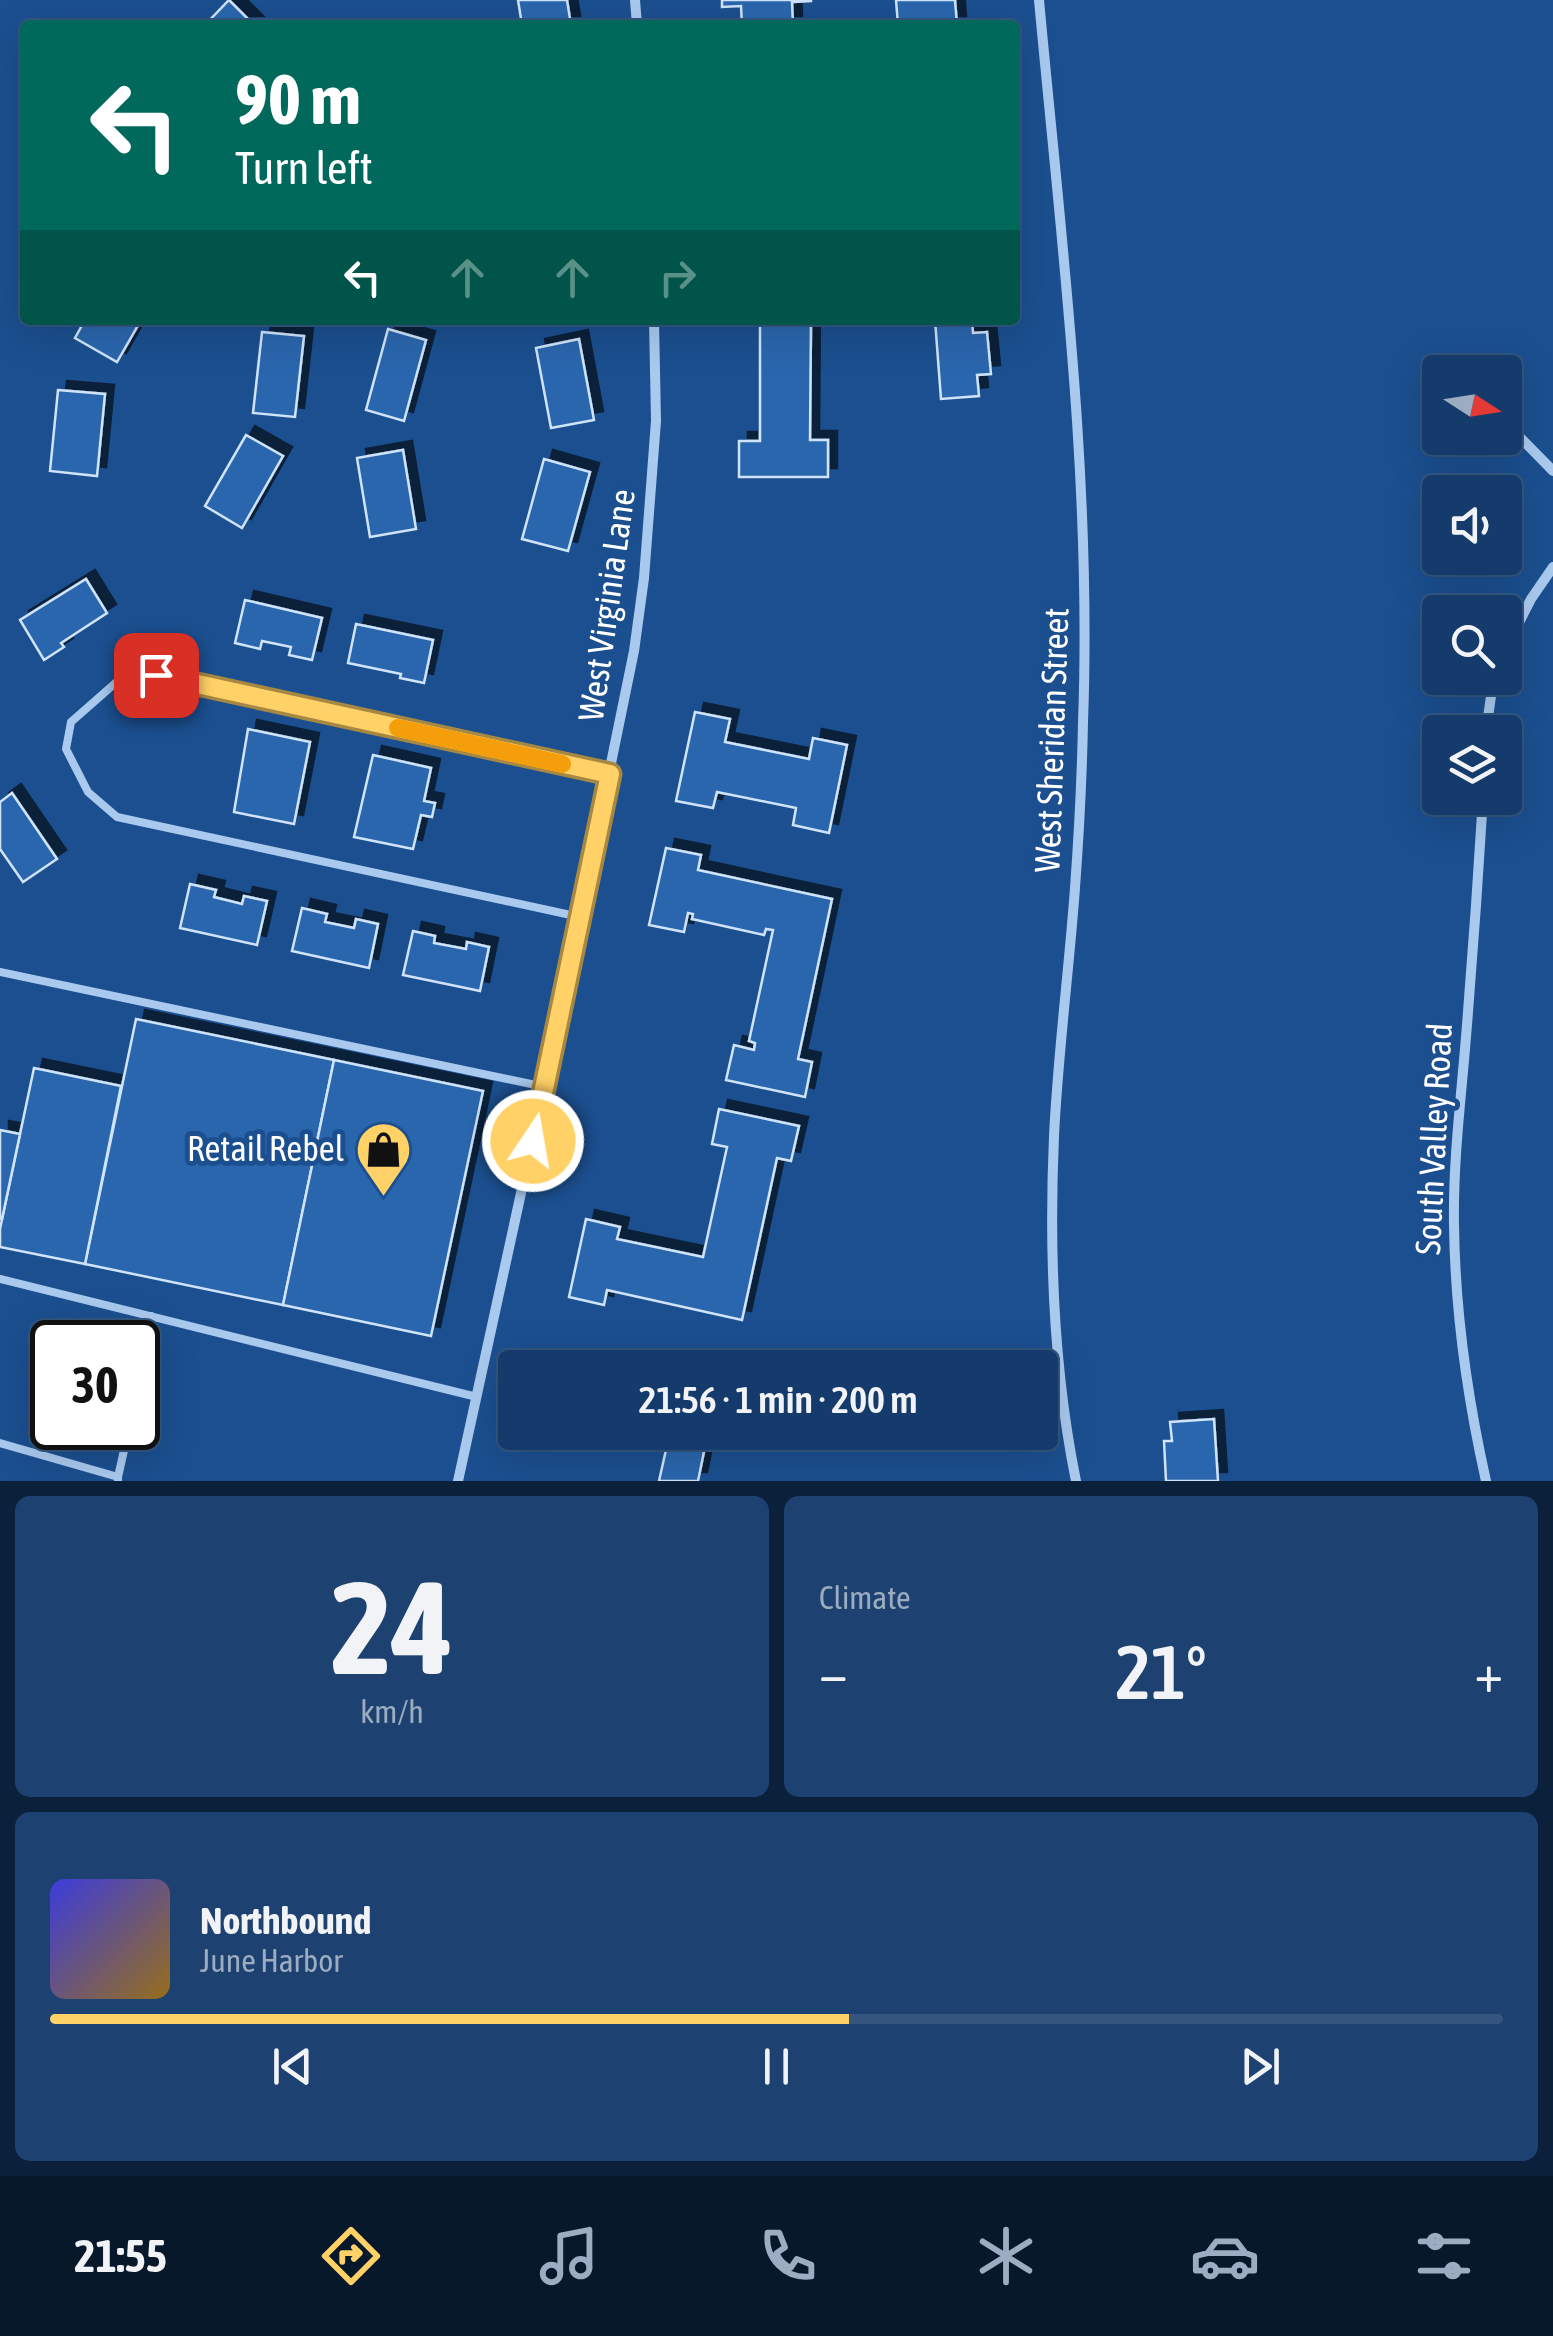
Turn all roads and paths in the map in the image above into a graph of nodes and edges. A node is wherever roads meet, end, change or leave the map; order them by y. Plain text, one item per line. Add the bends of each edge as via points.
1 (1039, 0) edge
2 (654, 325) edge
3 (1522, 439) edge
4 (1553, 471) edge
5 (1553, 567) edge
6 (1522, 615) edge
7 (610, 774) junction
8 (1482, 815) edge
9 (580, 917) junction
10 (0, 972) edge
11 (544, 1087) junction
12 (0, 1279) edge
13 (151, 1316) junction
14 (150, 1320) edge
15 (477, 1398) junction
16 (0, 1443) edge
17 (124, 1450) edge
18 (118, 1479) edge
19 (458, 1481) edge
20 (1076, 1481) edge
21 (1486, 1481) edge

1 - 20 street, West Sheridan Street via 1084,598 1084,719 1052,1216 1062,1392
2 - 7 street, West Virginia Lane via 656,421 644,578
3 - 4 street
5 - 6 street
7 - 9 street, West Virginia Lane
7 - 9 lane via 156,675 120,679 71,722 66,749 88,792 118,817
8 - 21 street, South Valley Road via 1454,1221 1462,1356
9 - 11 street, West Virginia Lane
10 - 11 lane
11 - 15 street, West Virginia Lane
12 - 13 lane
13 - 14 lane
13 - 15 lane
15 - 19 street, West Virginia Lane
16 - 18 lane
17 - 18 lane

